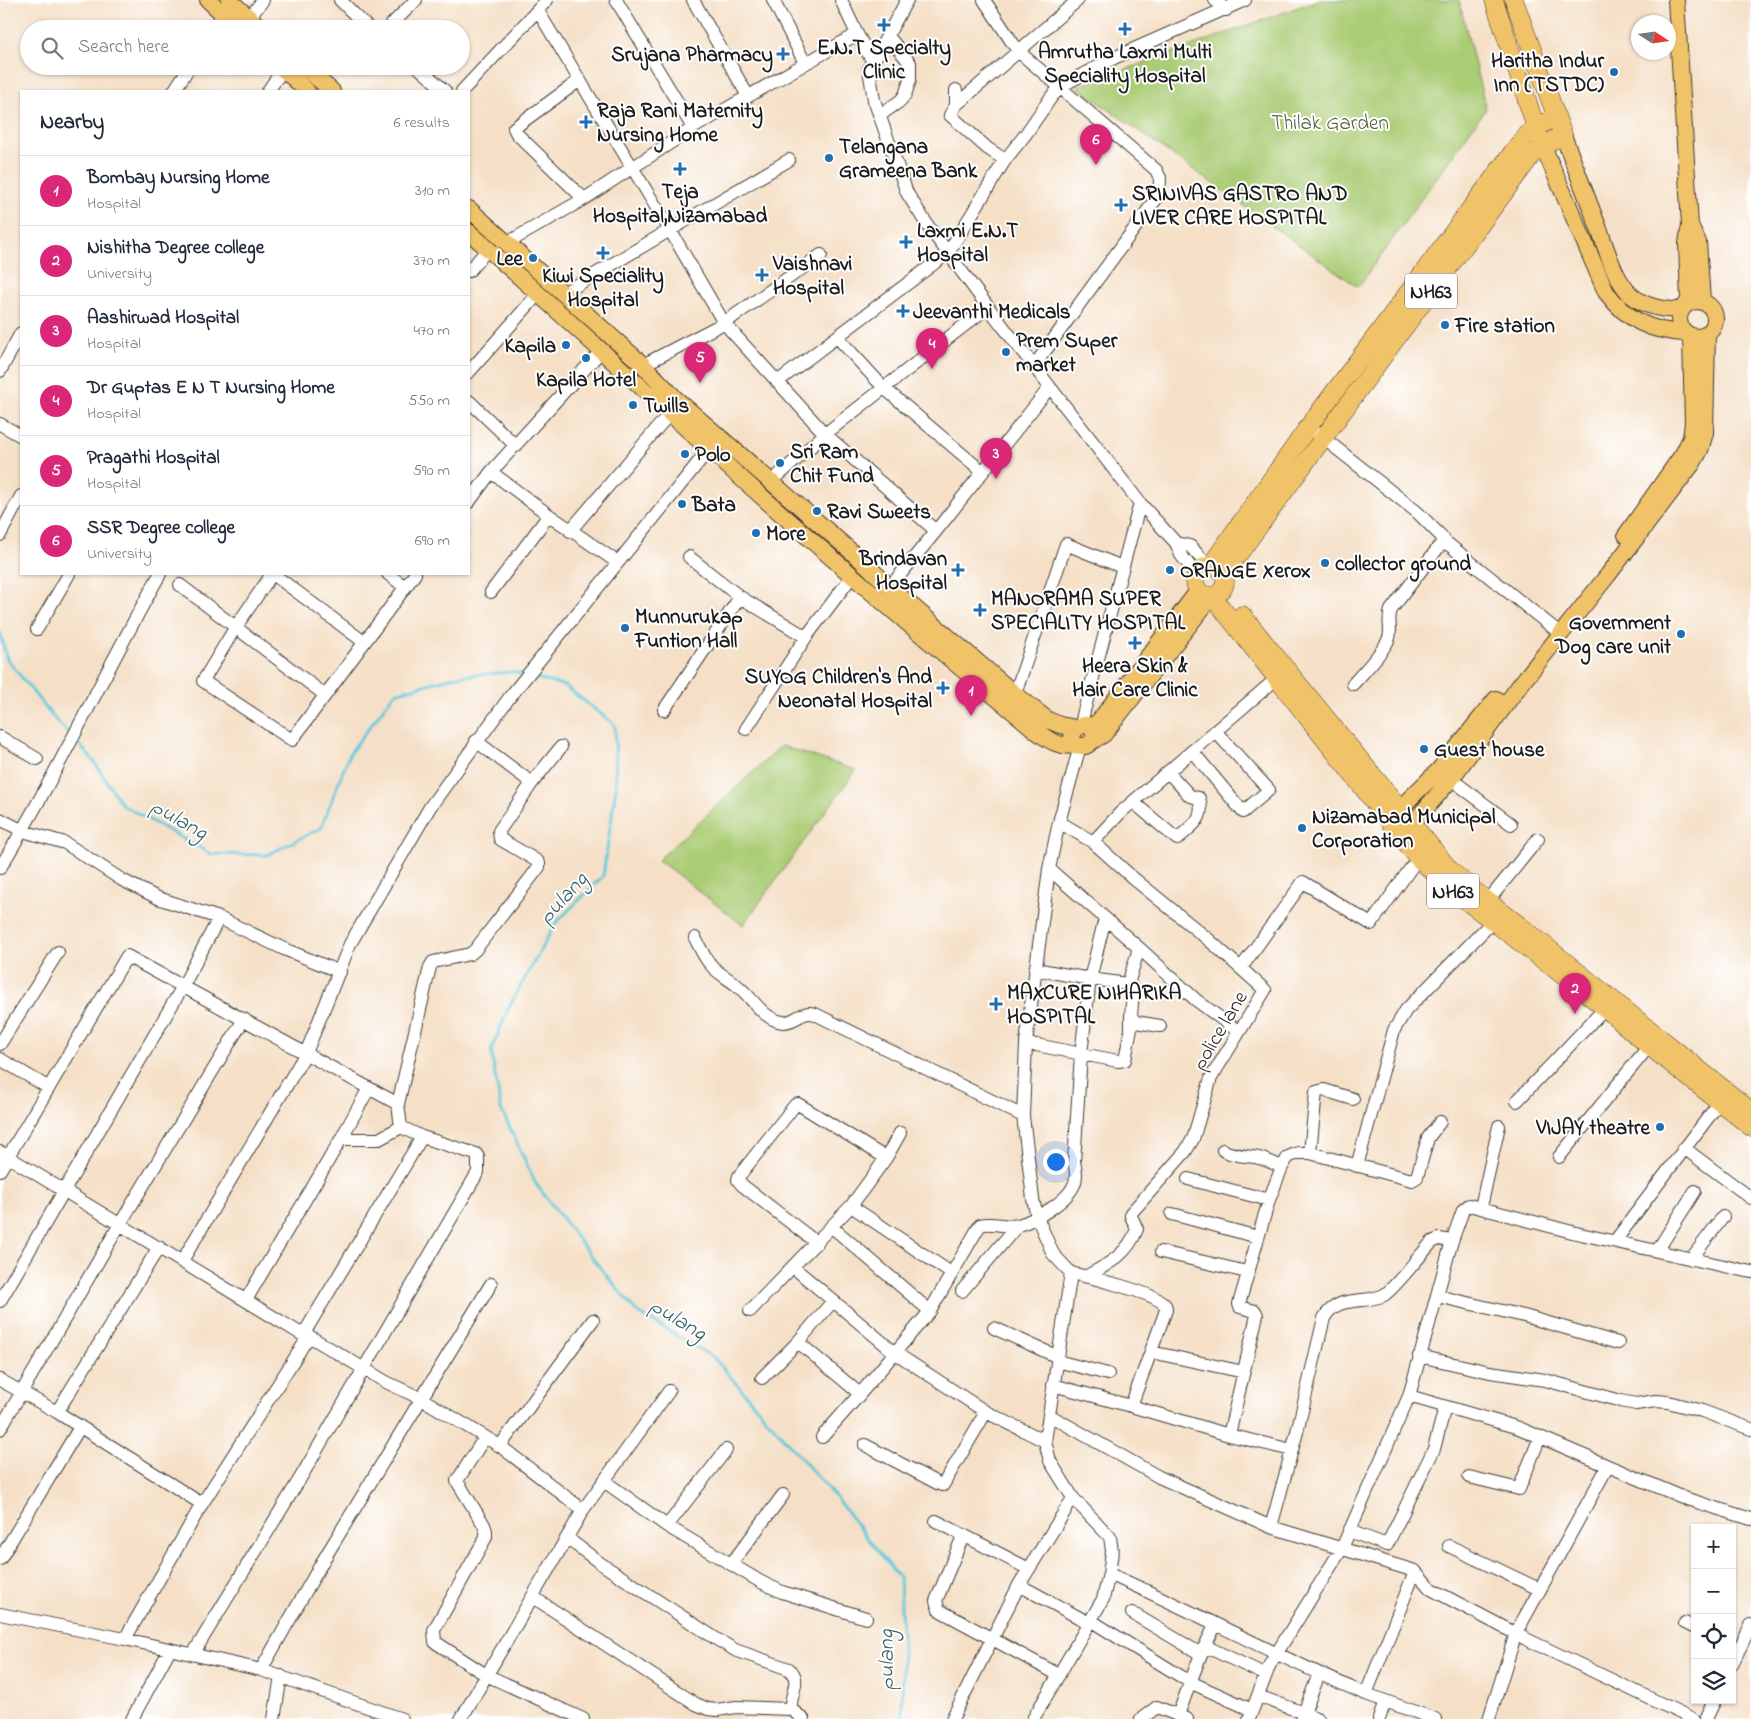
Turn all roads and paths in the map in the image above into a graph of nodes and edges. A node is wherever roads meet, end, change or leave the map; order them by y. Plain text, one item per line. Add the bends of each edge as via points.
1 (208, 0) edge
2 (263, 0) edge
3 (340, 0) edge
4 (416, 0) edge
5 (547, 0) edge
6 (632, 0) edge
7 (693, 0) edge
8 (773, 0) edge
9 (841, 0) edge
10 (907, 0) edge
11 (984, 0) edge
12 (1078, 0) edge
13 (1215, 0) edge
14 (1245, 0) edge
15 (1494, 0) edge
16 (1514, 0) edge
17 (1676, 0) edge
18 (618, 4) edge
19 (226, 7) edge
20 (1226, 10) junction
21 (538, 11) junction
22 (219, 20) edge
23 (241, 20) edge
24 (247, 20) edge
25 (360, 20) edge
26 (396, 20) edge
27 (856, 34) junction
28 (888, 36) junction
29 (1018, 51) junction
30 (873, 62) junction
31 (806, 63) junction
32 (184, 75) edge
33 (277, 75) edge
34 (290, 75) edge
35 (313, 75) edge
36 (426, 75) edge
37 (580, 80) junction
38 (1061, 88) junction
39 (175, 90) edge
40 (269, 90) edge
41 (306, 90) edge
42 (331, 90) edge
43 (444, 90) edge
44 (463, 90) edge
45 (956, 90) dead end
46 (748, 96) junction
47 (956, 105) junction
48 (880, 115) junction
49 (1556, 118) junction
50 (1534, 127) junction
51 (693, 128) junction
52 (1563, 136) junction
53 (1543, 146) junction
54 (789, 160) dead end
55 (1005, 160) junction
56 (634, 168) junction
57 (584, 198) junction
58 (470, 210) edge
59 (670, 230) junction
60 (470, 233) edge
61 (507, 243) junction
62 (488, 249) junction
63 (948, 253) junction
64 (821, 255) dead end
65 (470, 270) edge
66 (539, 293) junction
67 (562, 294) junction
68 (1690, 304) junction
69 (988, 307) junction
70 (724, 323) junction
71 (20, 334) edge
72 (1694, 335) junction
73 (837, 337) junction
74 (602, 350) junction
75 (643, 365) junction
76 (1034, 366) junction
77 (0, 371) edge
78 (470, 371) edge
79 (777, 382) junction
80 (1050, 387) junction
81 (884, 388) junction
82 (470, 402) edge
83 (670, 413) junction
84 (0, 424) edge
85 (1309, 426) junction
86 (825, 434) junction
87 (20, 435) edge
88 (1324, 438) junction
89 (714, 443) junction
90 (516, 446) junction
91 (491, 472) junction
92 (982, 472) junction
93 (771, 482) junction
94 (20, 498) edge
95 (470, 501) edge
96 (1140, 503) junction
97 (549, 515) junction
98 (570, 531) junction
99 (936, 531) junction
100 (0, 535) edge
101 (1443, 540) junction
102 (689, 557) dead end
103 (617, 562) junction
104 (1122, 566) junction
105 (68, 575) edge
106 (159, 575) edge
107 (272, 575) edge
108 (274, 575) edge
109 (389, 575) edge
110 (414, 575) edge
111 (853, 575) junction
112 (1210, 582) junction
113 (180, 585) dead end
114 (406, 587) junction
115 (890, 587) junction
116 (490, 592) dead end
117 (740, 597) junction
118 (235, 628) junction
119 (37, 629) dead end
120 (1558, 631) junction
121 (806, 637) junction
122 (364, 642) junction
123 (1276, 679) junction
124 (1353, 684) dead end
125 (1015, 694) junction
126 (325, 695) junction
127 (664, 710) dead end
128 (746, 729) dead end
129 (1216, 732) junction
130 (1083, 735) junction
131 (0, 737) edge
132 (476, 741) junction
133 (561, 747) dead end
134 (1192, 751) junction
135 (37, 759) dead end
136 (1168, 772) junction
137 (1451, 779) junction
138 (532, 783) junction
139 (1133, 802) junction
140 (1394, 815) junction
141 (0, 819) edge
142 (1059, 822) junction
143 (1511, 824) dead end
144 (24, 827) junction
145 (1407, 829) junction
146 (1538, 838) dead end
147 (1094, 842) junction
148 (1418, 858) junction
149 (0, 868) edge
150 (1049, 869) junction
151 (1488, 901) junction
152 (219, 918) junction
153 (1105, 918) junction
154 (1493, 921) junction
155 (695, 938) dead end
156 (1138, 948) junction
157 (58, 952) dead end
158 (1241, 968) junction
159 (1035, 969) junction
160 (340, 972) junction
161 (1090, 979) junction
162 (1129, 983) junction
163 (183, 986) junction
164 (1605, 1008) junction
165 (1131, 1017) junction
166 (244, 1019) junction
167 (1160, 1026) dead end
168 (1239, 1032) junction
169 (1026, 1042) junction
170 (0, 1044) edge
171 (1649, 1046) junction
172 (306, 1053) junction
173 (1081, 1054) junction
174 (0, 1059) edge
175 (49, 1088) junction
176 (369, 1088) junction
177 (1353, 1099) dead end
178 (1517, 1101) dead end
179 (1719, 1103) junction
180 (398, 1104) junction
181 (1751, 1111) edge
182 (1023, 1116) junction
183 (1440, 1122) dead end
184 (1500, 1126) dead end
185 (402, 1127) junction
186 (1751, 1127) edge
187 (900, 1133) dead end
188 (422, 1137) junction
189 (341, 1139) junction
190 (1684, 1148) junction
191 (1223, 1150) dead end
192 (1310, 1153) junction
193 (4, 1154) edge
194 (1559, 1157) dead end
195 (886, 1158) junction
196 (1357, 1166) junction
197 (1282, 1167) junction
198 (0, 1170) edge
199 (1188, 1179) dead end
200 (65, 1191) junction
201 (1695, 1191) dead end
202 (1751, 1198) edge
203 (1269, 1200) junction
204 (851, 1206) junction
205 (1481, 1207) junction
206 (1172, 1214) dead end
207 (1037, 1217) junction
208 (1724, 1217) dead end
209 (120, 1224) junction
210 (1017, 1226) junction
211 (832, 1227) junction
212 (1258, 1237) junction
213 (1452, 1241) junction
214 (1616, 1241) junction
215 (817, 1243) junction
216 (158, 1247) junction
217 (1657, 1251) junction
218 (1161, 1252) dead end
219 (1691, 1259) junction
220 (182, 1261) junction
221 (793, 1267) junction
222 (1247, 1272) junction
223 (1751, 1272) edge
224 (951, 1273) junction
225 (1071, 1273) junction
226 (1087, 1276) junction
227 (491, 1284) dead end
228 (962, 1291) dead end
229 (1437, 1296) junction
230 (246, 1300) junction
231 (0, 1301) edge
232 (833, 1301) junction
233 (750, 1311) dead end
234 (930, 1311) junction
235 (592, 1320) dead end
236 (994, 1328) dead end
237 (306, 1335) junction
238 (798, 1342) junction
239 (1618, 1343) dead end
240 (894, 1352) junction
241 (1151, 1352) junction
242 (1419, 1356) junction
243 (1057, 1359) junction
244 (365, 1369) junction
245 (1244, 1372) junction
246 (1108, 1374) dead end
247 (762, 1378) dead end
248 (0, 1380) edge
249 (1053, 1385) junction
250 (669, 1391) dead end
251 (22, 1393) junction
252 (860, 1394) junction
253 (1409, 1396) junction
254 (422, 1399) junction
255 (1131, 1406) junction
256 (1445, 1407) junction
257 (57, 1412) junction
258 (986, 1412) junction
259 (1049, 1415) junction
260 (80, 1427) junction
261 (0, 1429) edge
262 (1751, 1429) edge
263 (1229, 1435) junction
264 (1540, 1436) junction
265 (485, 1437) junction
266 (822, 1437) dead end
267 (1045, 1441) junction
268 (865, 1445) dead end
269 (500, 1446) junction
270 (726, 1450) dead end
271 (1292, 1450) junction
272 (1608, 1466) junction
273 (1469, 1477) dead end
274 (604, 1481) junction
275 (783, 1496) dead end
276 (1073, 1498) junction
277 (202, 1504) junction
278 (583, 1510) junction
279 (1751, 1519) edge
280 (936, 1521) dead end
281 (667, 1526) junction
282 (1271, 1527) junction
283 (1349, 1531) junction
284 (963, 1536) junction
285 (567, 1538) junction
286 (1449, 1546) dead end
287 (1342, 1548) junction
288 (0, 1559) edge
289 (731, 1564) junction
290 (1029, 1569) junction
291 (1415, 1572) junction
292 (1109, 1574) junction
293 (1019, 1585) junction
294 (1540, 1589) junction
295 (533, 1596) junction
296 (1132, 1613) dead end
297 (0, 1614) edge
298 (866, 1618) dead end
299 (1090, 1622) junction
300 (1216, 1624) junction
301 (1751, 1625) edge
302 (1516, 1633) junction
303 (992, 1638) junction
304 (125, 1639) junction
305 (1736, 1648) edge
306 (170, 1649) junction
307 (1203, 1650) junction
308 (1276, 1653) junction
309 (193, 1654) junction
310 (261, 1670) junction
311 (1319, 1674) junction
312 (486, 1675) junction
313 (1059, 1675) junction
314 (1266, 1675) junction
315 (281, 1676) junction
316 (1190, 1682) junction
317 (1366, 1694) junction
318 (1258, 1696) junction
319 (1385, 1701) junction
320 (1713, 1704) edge
321 (792, 1709) junction
322 (1250, 1714) edge
323 (1303, 1716) edge
324 (1183, 1717) edge
325 (1428, 1718) edge
326 (132, 1719) edge
327 (274, 1719) edge
328 (402, 1719) edge
329 (461, 1719) edge
330 (584, 1719) edge
331 (804, 1719) edge
332 (952, 1719) edge
333 (1033, 1719) edge
334 (1141, 1719) edge
335 (1318, 1719) edge
336 (1379, 1719) edge
337 (1489, 1719) edge
338 (1693, 1719) edge
339 (1706, 1719) edge

1 - 19 main road
2 - 24 street
3 - 25 street
4 - 26 street
5 - 21 street
6 - 18 street
7 - 46 street
8 - 31 street
9 - 27 street
10 - 28 street
11 - 29 street
12 - 29 street
13 - 20 street
14 - 20 street
15 - 50 highway
16 - 49 highway
17 - 68 main road via 1690,225 1698,242
18 - 51 street
19 - 22 street
19 - 23 main road
20 - 38 street via 1116,57
21 - 37 street
21 - 44 street
27 - 30 street
27 - 31 street
28 - 30 street
28 - 48 street via 910,63 910,80 900,101
29 - 38 street
29 - 47 street
30 - 48 street via 869,69
31 - 46 street
32 - 39 street
33 - 40 street
34 - 41 main road
35 - 42 main road
36 - 43 street
37 - 56 street
37 - 57 street via 514,128
38 - 55 street
38 - 76 street via 1156,170 1160,186 1159,195
45 - 47 street
46 - 51 street
47 - 55 street via 950,115
48 - 63 street via 907,193
49 - 50 highway
49 - 52 highway
50 - 53 highway
50 - 85 highway, NH63 via 1518,144
51 - 56 street
52 - 53 highway, NH63
52 - 68 main road via 1621,283 1643,303 1664,310
53 - 72 main road via 1606,292 1615,304 1626,314 1659,331
53 - 88 highway, NH63 via 1532,155
54 - 59 street
55 - 63 street
56 - 57 street
56 - 59 street
57 - 61 street
58 - 61 main road
59 - 67 street
59 - 70 street
60 - 62 main road
61 - 67 main road
62 - 65 street
62 - 66 main road
63 - 69 street
63 - 73 street
64 - 70 street
66 - 74 main road
66 - 78 street
67 - 75 main road
68 - 72 main road via 1678,318 1679,326
68 - 72 main road via 1709,305 1714,312 1713,328
69 - 76 street
69 - 81 street
70 - 75 street
70 - 79 street
71 - 77 street
72 - 120 main road via 1691,438
73 - 79 street
73 - 81 street
74 - 83 main road
74 - 90 street
75 - 89 main road
76 - 80 street
79 - 86 street
80 - 92 street
80 - 96 street
81 - 86 street
81 - 92 street
82 - 90 street
83 - 89 main road
83 - 98 street
84 - 87 street
85 - 88 street
85 - 112 highway, NH63
86 - 93 street
86 - 99 street
88 - 101 street via 1417,512
88 - 112 highway, NH63
89 - 93 main road
89 - 103 street
89 - 111 main road
90 - 91 street
91 - 95 street
91 - 97 street
92 - 99 street
93 - 115 main road
94 - 100 street
96 - 104 street
96 - 112 street via 1176,542 1181,555
97 - 98 street
97 - 116 street
98 - 103 street
99 - 115 street
101 - 120 street
101 - 124 street via 1391,610 1389,639
102 - 117 street
103 - 132 street
104 - 125 street via 1066,544
104 - 130 street via 1084,711
105 - 119 street
106 - 144 street
107 - 118 street
108 - 122 street
109 - 114 street
110 - 114 street
111 - 121 street
111 - 130 main road via 1039,733 1052,742 1070,747
112 - 123 highway, NH63
112 - 130 main road via 1104,734 1098,739
112 - 140 highway, NH63
113 - 118 street
114 - 122 street
115 - 125 main road
117 - 121 street
117 - 127 street
118 - 126 street
118 - 126 street via 203,681 292,740
120 - 137 main road
120 - 140 main road via 1439,770
121 - 128 street
122 - 126 street
123 - 129 street
123 - 140 highway, NH63
125 - 130 main road via 1048,720
129 - 134 street
129 - 134 street via 1269,790 1242,812
130 - 142 street
131 - 135 street
132 - 138 street
132 - 160 street via 430,807 350,944
133 - 138 street
134 - 136 street
136 - 139 street
136 - 139 street via 1190,796 1199,798 1202,808 1200,817 1176,839
137 - 143 street
137 - 145 main road
138 - 180 street via 498,835 537,861 539,867 475,950 433,962 430,967
139 - 147 street
140 - 145 highway, NH63
141 - 144 street
142 - 147 street, police lane
142 - 150 street
144 - 149 street
144 - 152 street via 65,843 122,880 158,898
145 - 148 highway, NH63
145 - 151 highway, NH63
146 - 151 street
147 - 158 street, police lane
148 - 154 highway, NH63 via 1451,890
148 - 158 street via 1371,924 1303,882
150 - 153 street
150 - 159 street
151 - 181 highway, NH63
152 - 160 street
152 - 163 street
153 - 156 street
153 - 161 street
154 - 164 highway, NH63
154 - 196 street via 1406,1010 1394,1030
155 - 182 street via 708,963 771,1018 788,1022 807,1012 815,1014
156 - 162 street
156 - 168 street via 1196,1000
157 - 170 street
158 - 168 street, police lane via 1265,990
159 - 161 street
159 - 169 street
160 - 172 street
161 - 162 street
161 - 173 street
162 - 165 street via 1132,989
163 - 166 street
163 - 175 street via 127,956
163 - 200 street
164 - 171 highway, NH63
164 - 178 street
165 - 167 street via 1136,1022
165 - 173 street via 1125,1060 1118,1062
166 - 172 street
166 - 209 street
168 - 226 street, police lane via 1211,1078 1193,1139 1131,1212 1137,1229 1128,1247
169 - 173 street
169 - 182 street
171 - 179 highway, NH63
171 - 194 street
172 - 176 street
172 - 220 street
173 - 207 street via 1074,1162 1076,1181 1072,1190 1052,1209
174 - 175 street
175 - 193 street
176 - 180 street
176 - 189 street
177 - 192 street via 1324,1090 1316,1092
179 - 186 highway, NH63
179 - 190 street
180 - 185 street
182 - 207 street
183 - 196 street via 1428,1138 1415,1180
184 - 205 street
185 - 188 street
185 - 189 street via 379,1139
187 - 195 street
188 - 237 street
188 - 244 street via 476,1154 478,1172
189 - 230 street
190 - 202 street
190 - 214 street
191 - 197 street via 1228,1154 1261,1158
192 - 196 street
192 - 197 street via 1288,1157
193 - 198 street
193 - 200 street
195 - 204 street
195 - 215 street via 798,1104 769,1137 738,1180
197 - 203 street
199 - 203 street
200 - 209 street
200 - 231 street
201 - 217 street
203 - 212 street
204 - 211 street
204 - 224 street
205 - 213 street via 1469,1205 1463,1210
205 - 214 street
206 - 212 street
207 - 210 street
207 - 225 street via 1053,1254
208 - 219 street
209 - 216 street
209 - 251 street
210 - 224 street via 980,1225
210 - 228 street
211 - 215 street
211 - 234 street
212 - 222 street
213 - 229 street
213 - 271 street via 1439,1239 1432,1242 1384,1294 1336,1304 1327,1312
214 - 217 street
215 - 221 street
216 - 220 street
216 - 257 street
217 - 219 street
218 - 222 street
219 - 223 street
220 - 230 street
221 - 232 street
221 - 233 street
222 - 245 street via 1239,1306 1255,1311 1257,1315
224 - 234 street
225 - 226 street
225 - 243 street
226 - 241 street via 1138,1292 1166,1305
227 - 254 street
229 - 239 street via 1524,1316
229 - 242 street
230 - 237 street
232 - 238 street
232 - 240 street
234 - 240 street
235 - 269 street
236 - 243 street
237 - 244 street
237 - 277 street
238 - 247 street
238 - 252 street
240 - 252 street
240 - 258 street
241 - 245 street
241 - 255 street
242 - 253 street
242 - 262 street via 1545,1380 1636,1404 1668,1402
243 - 246 street
243 - 249 street
244 - 254 street
244 - 309 street
245 - 263 street
248 - 251 street
249 - 255 street
249 - 259 street
250 - 274 street
251 - 257 street
251 - 261 street
252 - 266 street
253 - 256 street
253 - 283 street
254 - 265 street
254 - 310 street via 324,1559
255 - 263 street
256 - 264 street
256 - 283 street via 1434,1449 1387,1545
257 - 260 street
258 - 267 street
258 - 268 street via 944,1485
259 - 267 street
259 - 282 street via 1160,1477
260 - 277 street
260 - 288 street
263 - 271 street
264 - 272 street
264 - 273 street via 1519,1489
265 - 269 street
265 - 312 street via 457,1481 484,1525 486,1537 433,1636 438,1645
267 - 276 street via 1050,1461
269 - 278 street
270 - 281 street
271 - 282 street
272 - 279 street via 1687,1499
272 - 294 street
274 - 278 street
274 - 281 street
275 - 289 street
276 - 290 street
276 - 292 street via 1110,1537
277 - 304 street
278 - 285 street
280 - 284 street
281 - 289 street
282 - 287 street
283 - 287 street
284 - 290 street
284 - 303 street via 936,1606
285 - 295 street
285 - 321 street via 718,1640 735,1650 789,1669 796,1681 790,1703
286 - 294 street
287 - 291 street
287 - 308 street
289 - 298 street via 744,1574 782,1592
290 - 293 street
291 - 302 street via 1431,1589
291 - 317 street
292 - 299 street via 1103,1599
292 - 300 street
293 - 299 street
293 - 303 street
294 - 302 street
295 - 312 street
295 - 321 street via 696,1704 717,1710 736,1707
296 - 307 street
297 - 304 street
299 - 313 street
299 - 316 street
300 - 307 street
300 - 308 street
301 - 305 street
302 - 337 street
302 - 338 street
303 - 313 street
303 - 332 street
304 - 306 street
306 - 309 street
306 - 326 street
307 - 314 street
307 - 316 street
308 - 311 street
308 - 314 street
309 - 310 street
310 - 315 street
311 - 317 street
311 - 323 street
312 - 329 street
312 - 330 street
313 - 333 street
314 - 318 street
315 - 327 street
315 - 328 street
316 - 322 street
316 - 324 street
317 - 319 street
318 - 322 street
318 - 323 street
319 - 325 street
319 - 336 street
320 - 339 street
321 - 331 street
323 - 335 street
324 - 334 street via 1156,1707

